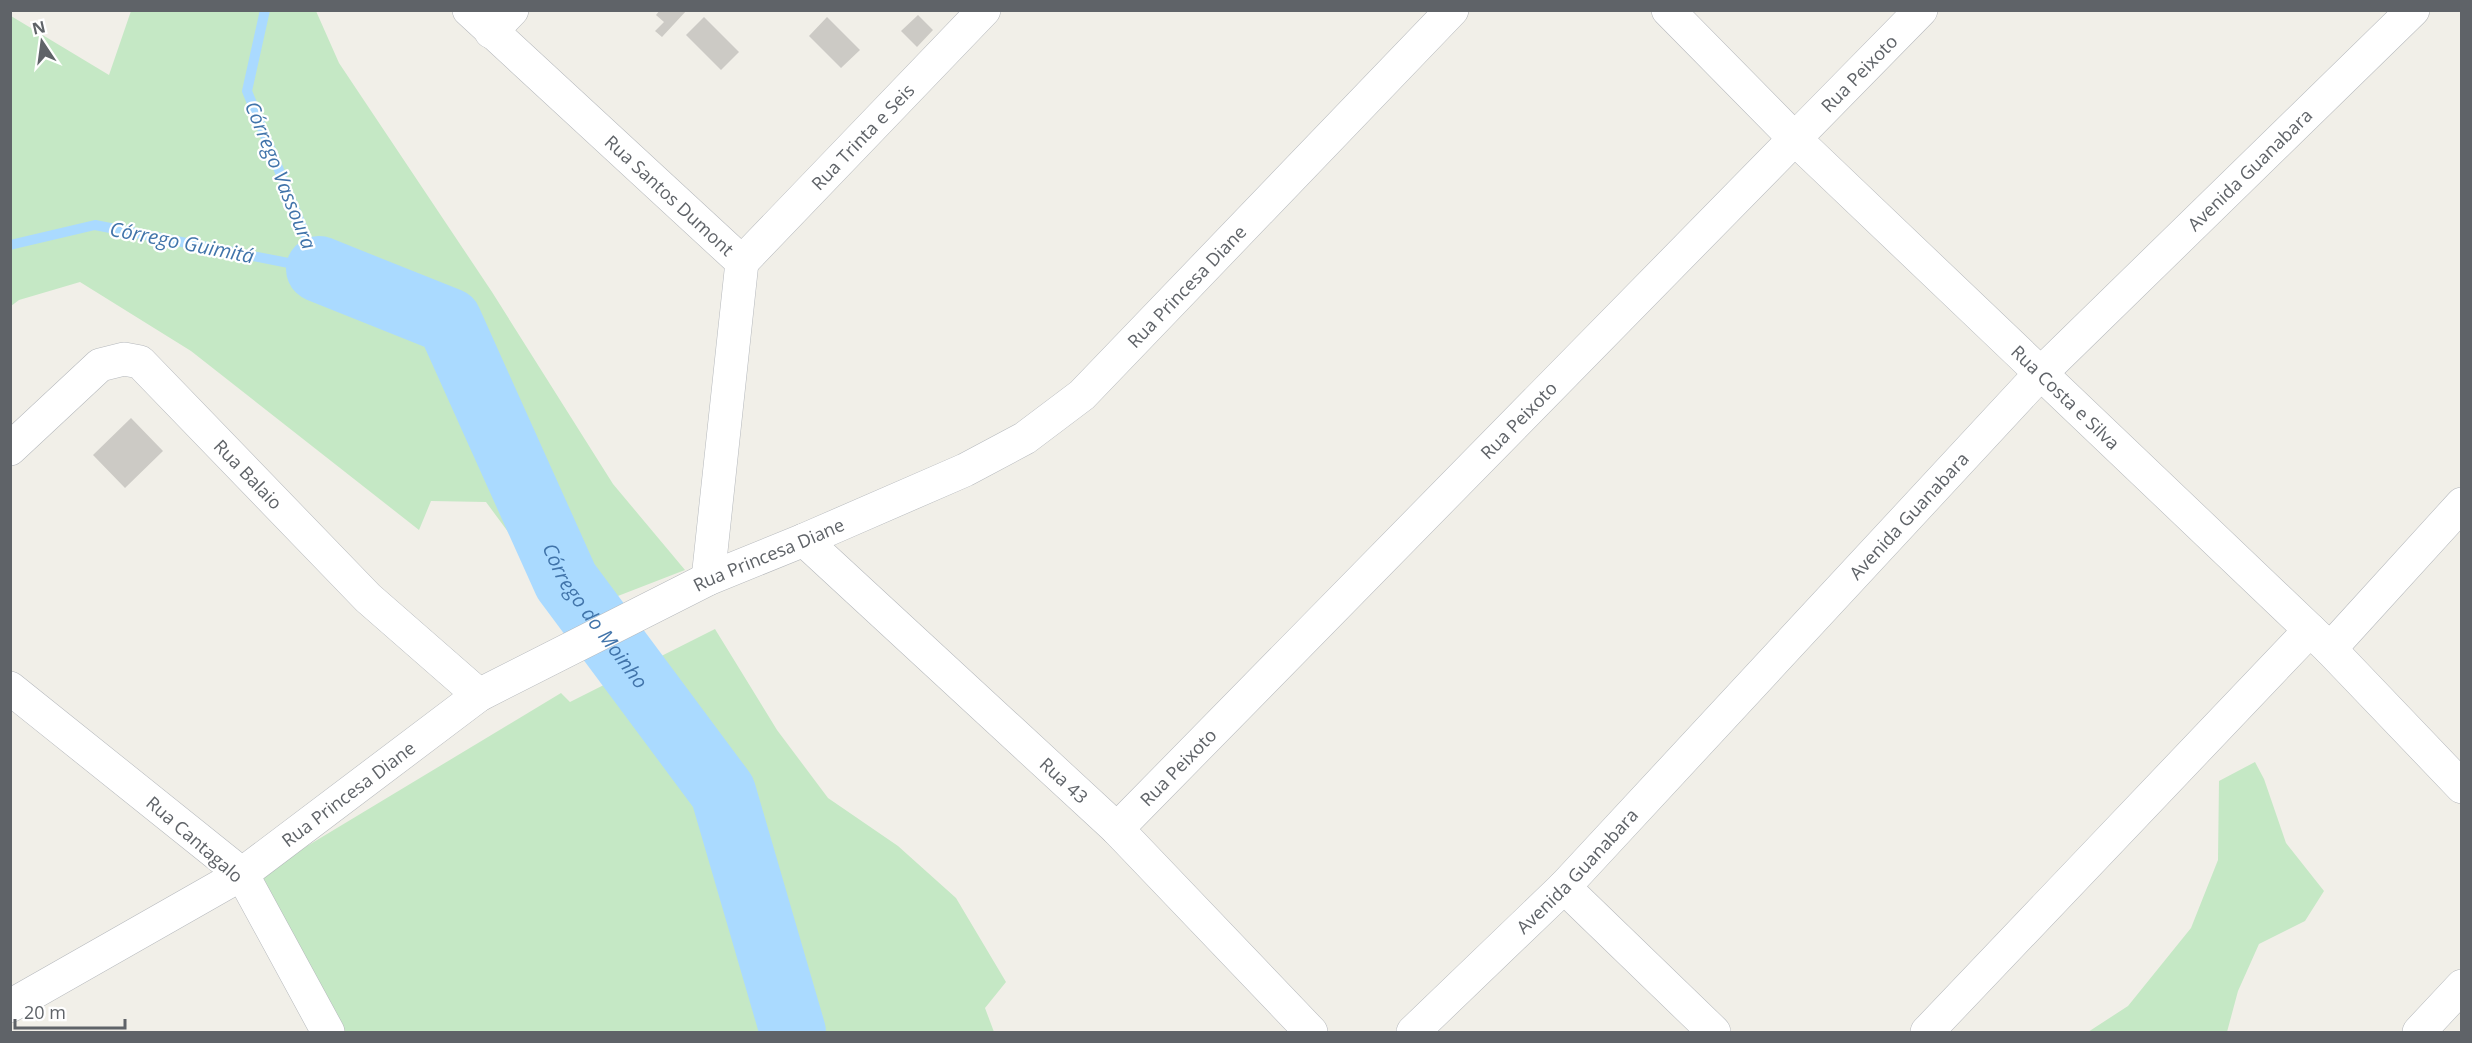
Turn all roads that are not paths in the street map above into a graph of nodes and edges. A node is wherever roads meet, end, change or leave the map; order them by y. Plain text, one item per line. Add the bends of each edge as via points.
1 (984, 10) edge
2 (1452, 10) edge
3 (1668, 10) edge
4 (1921, 10) edge
5 (2413, 10) edge
6 (491, 18) edge
7 (1795, 139) junction
8 (742, 262) junction
9 (2040, 374) junction
10 (10, 449) edge
11 (2462, 504) edge
12 (804, 540) junction
13 (708, 579) junction
14 (2320, 640) junction
15 (10, 688) edge
16 (478, 695) junction
17 (2462, 787) edge
18 (1117, 829) junction
19 (242, 874) junction
20 (1564, 887) junction
21 (2462, 986) edge
22 (10, 1006) edge
23 (328, 1032) edge
24 (1311, 1032) edge
25 (1413, 1032) edge
26 (1714, 1032) edge
27 (1927, 1032) edge
28 (2419, 1032) edge

1 - 8 street, Rua Trinta e Seis
2 - 12 street, Rua Princesa Diane via 1082,395 1025,438 965,470
3 - 7 street, Rua Costa e Silva
4 - 7 street, Rua Peixoto
5 - 9 street, Avenida Guanabara
6 - 8 street, Rua Santos Dumont
7 - 9 street, Rua Costa e Silva
7 - 18 street, Rua Peixoto
8 - 13 street, Rua Santos Dumont
9 - 14 street, Rua Costa e Silva
9 - 20 street, Avenida Guanabara
10 - 16 street, Rua Balaio via 100,364 124,358 140,362 368,598
11 - 14 street
12 - 13 street, Rua Princesa Diane
12 - 18 street, Rua 43
13 - 16 street, Rua Princesa Diane
14 - 17 street, Rua Costa e Silva
14 - 27 street
15 - 19 street, Rua Cantagalo
16 - 19 street, Rua Princesa Diane
18 - 24 street, Rua 43
19 - 22 street, Rua Princesa Diane
19 - 23 street, Rua Cantagalo
20 - 25 street, Avenida Guanabara
20 - 26 street
21 - 28 street

